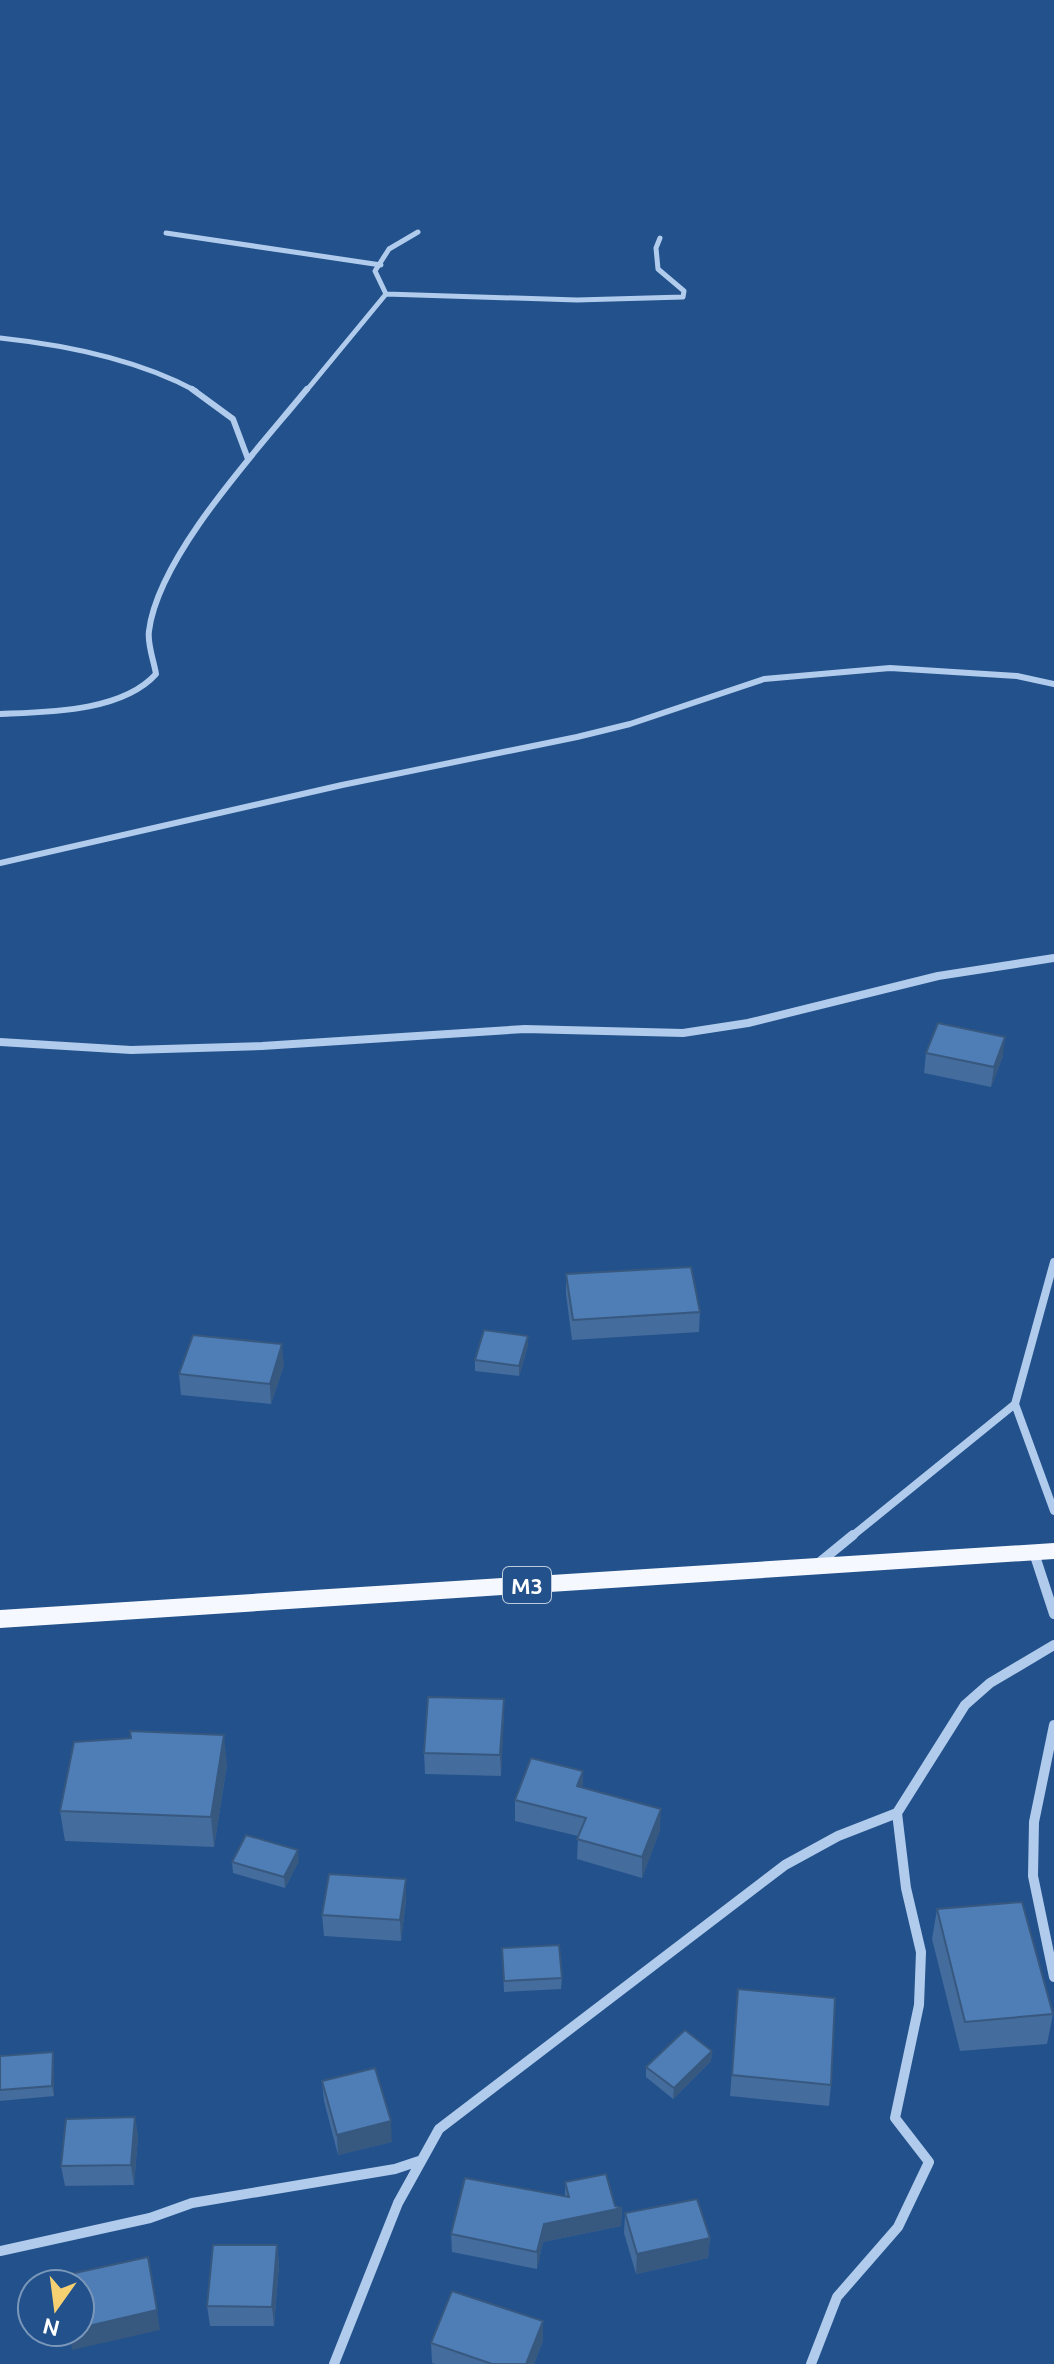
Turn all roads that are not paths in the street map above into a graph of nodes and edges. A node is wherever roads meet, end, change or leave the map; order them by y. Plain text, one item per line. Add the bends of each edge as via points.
1 (418, 232) dead end
2 (166, 233) dead end
3 (660, 238) dead end
4 (381, 265) junction
5 (386, 294) junction
6 (0, 338) edge
7 (248, 459) junction
8 (1054, 684) edge
9 (0, 714) edge
10 (0, 863) edge
11 (1054, 958) edge
12 (0, 1042) edge
13 (1054, 1262) edge
14 (1015, 1404) junction
15 (1054, 1511) edge
16 (1044, 1552) edge
17 (816, 1565) junction
18 (1049, 1585) edge
19 (1054, 1614) edge
20 (0, 1619) edge
21 (1054, 1645) edge
22 (1054, 1725) edge
23 (897, 1813) junction
24 (1054, 1977) edge
25 (420, 2161) junction
26 (0, 2251) edge
27 (334, 2364) edge
28 (811, 2364) edge

1 - 4 street via 389,249
2 - 4 street
3 - 5 street via 658,269 684,291 683,297 577,300
4 - 5 street via 375,271
5 - 7 street
6 - 7 street via 64,346 186,385 231,416
7 - 9 street via 165,580 148,633 154,679 74,708
8 - 10 street via 1017,676 890,668 764,679 577,737
11 - 12 street via 918,979 761,1020 666,1035 524,1029 162,1049
13 - 14 street
14 - 15 street
14 - 17 street
16 - 17 main road, M3
16 - 18 street
17 - 20 main road, M3
18 - 19 street
21 - 23 street via 990,1683 965,1705
22 - 24 street via 1034,1822 1033,1876
23 - 25 street via 785,1865 439,2129
23 - 28 street via 921,1952 919,2005 895,2118 929,2162 898,2227 837,2297
25 - 26 street via 192,2203 150,2218
25 - 27 street

